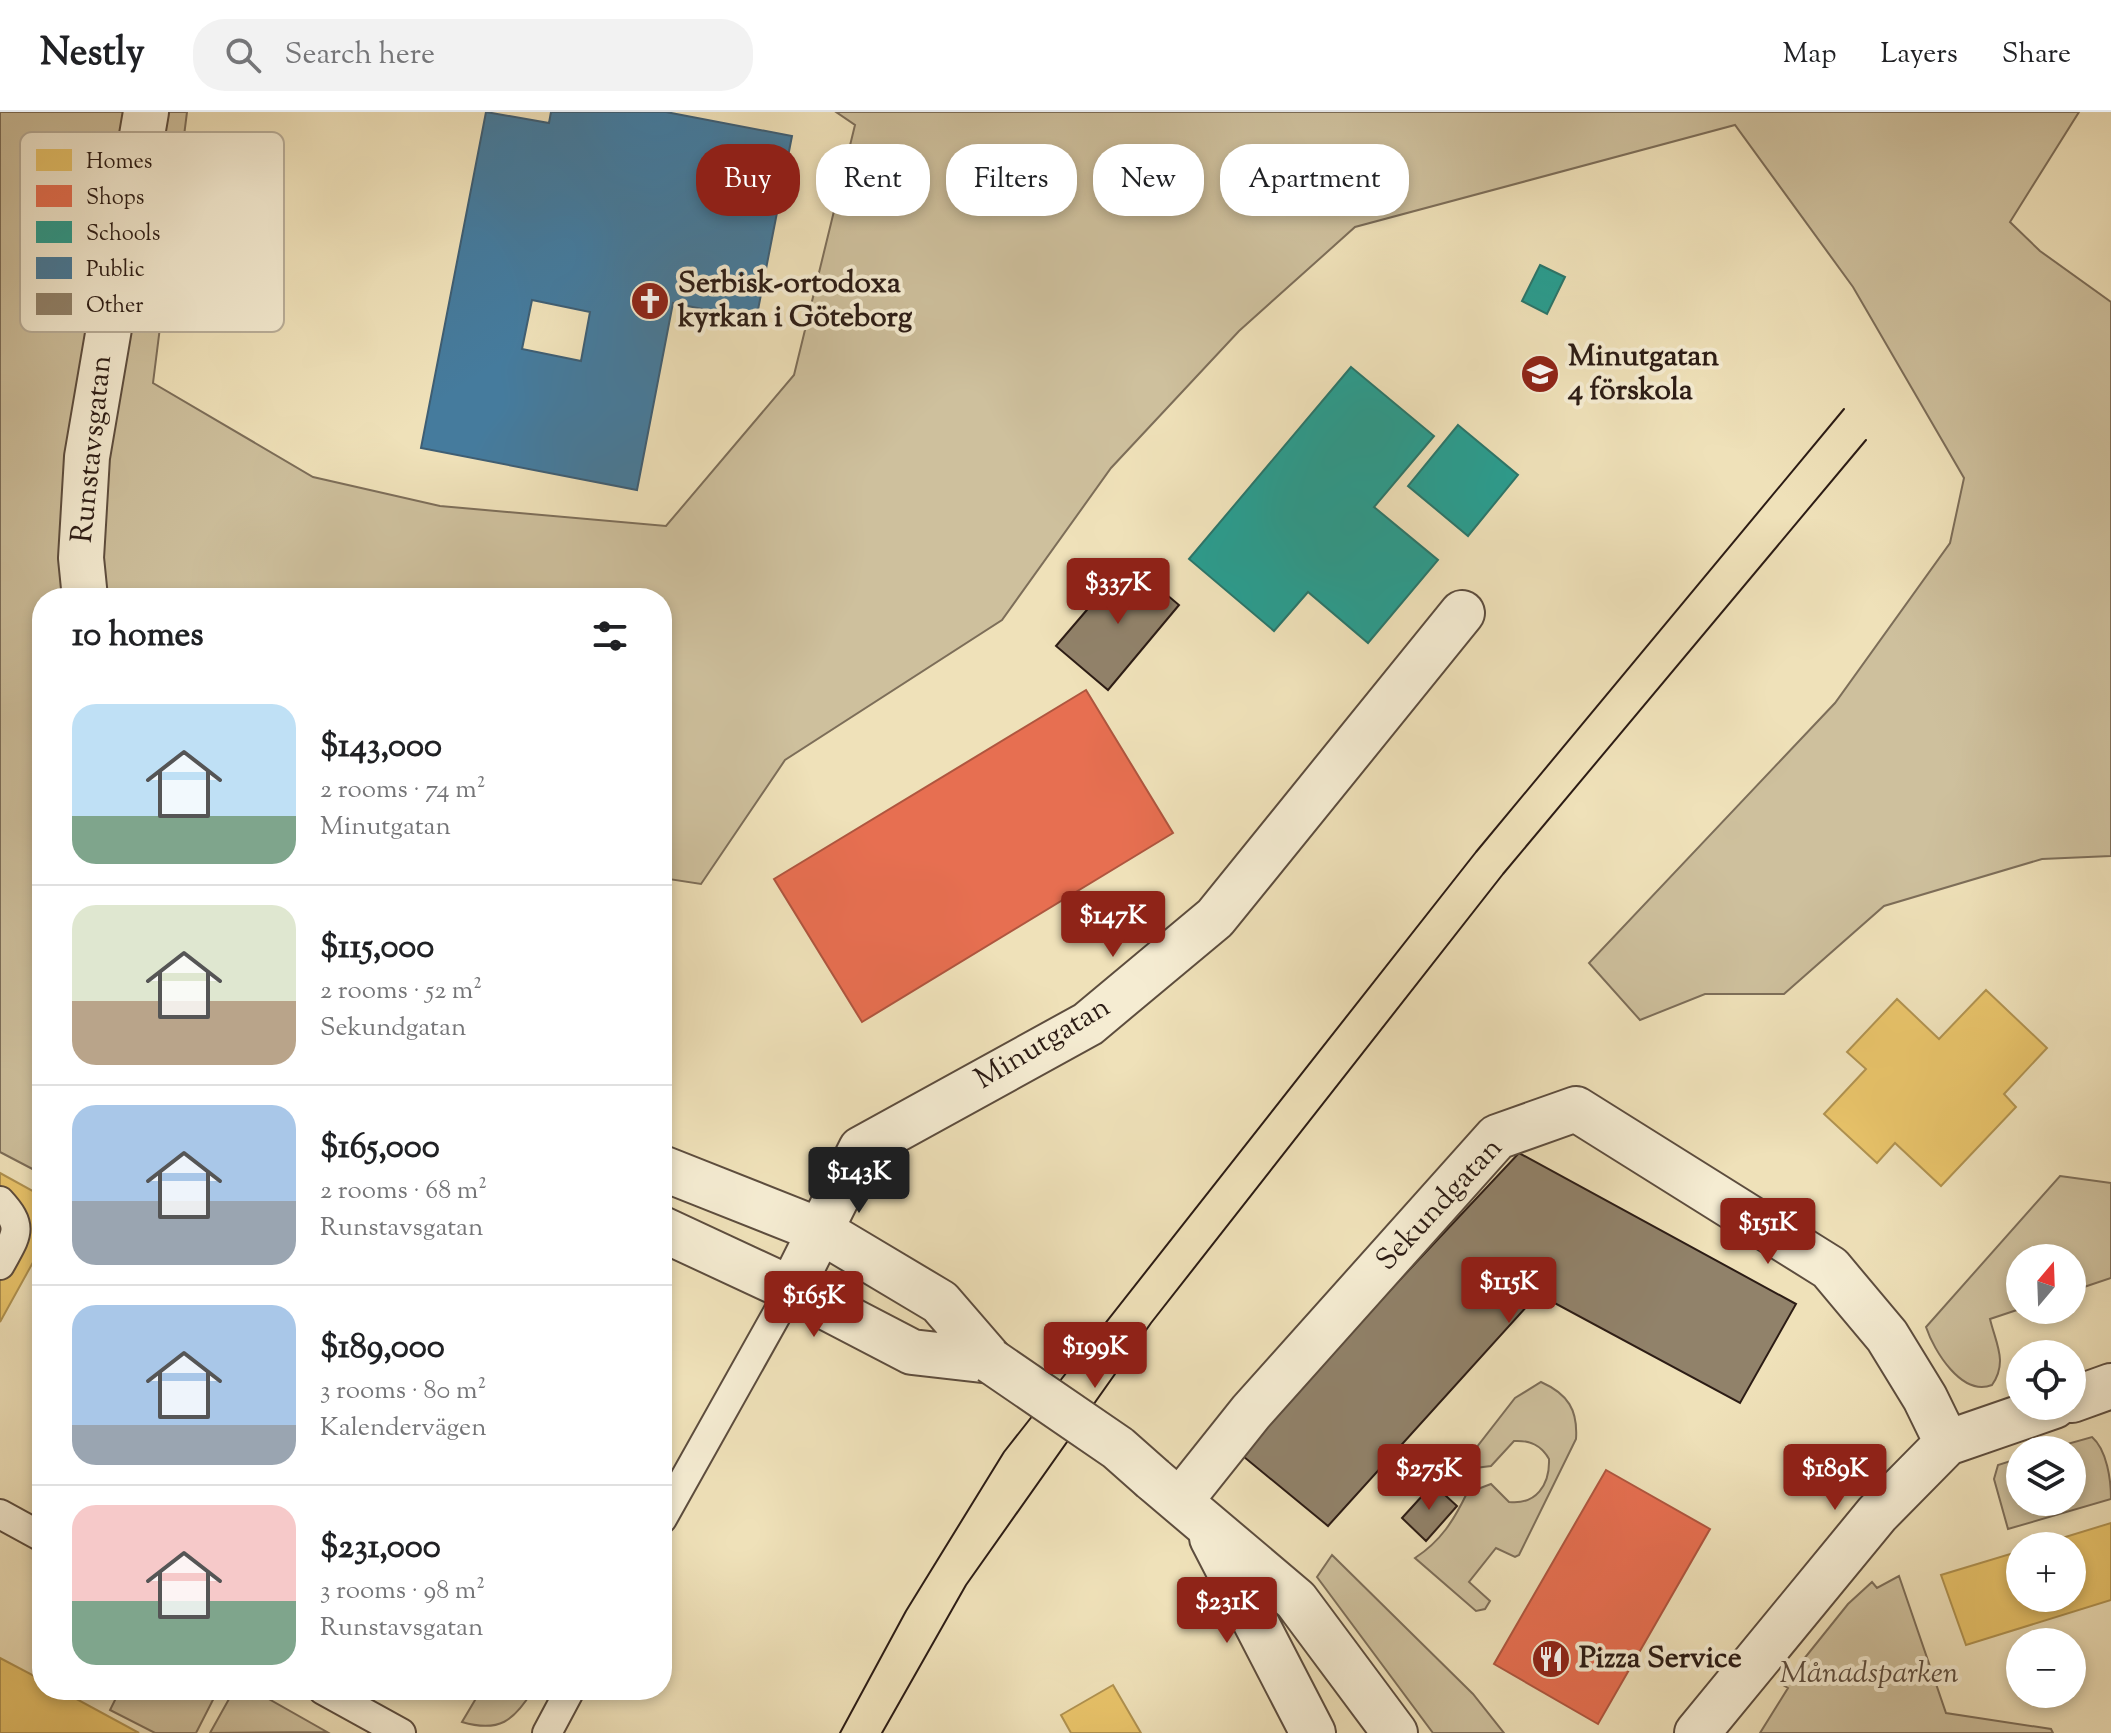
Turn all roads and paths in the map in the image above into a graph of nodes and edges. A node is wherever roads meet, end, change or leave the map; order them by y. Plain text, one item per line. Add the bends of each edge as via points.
1 (146, 112) edge
2 (143, 132) edge
3 (108, 332) edge
4 (84, 588) edge
5 (1462, 613) dead end
6 (672, 1172) edge
7 (0, 1201) edge
8 (821, 1231) junction
9 (672, 1234) edge
10 (0, 1265) edge
11 (791, 1289) junction
12 (991, 1361) junction
13 (2111, 1386) edge
14 (2086, 1395) edge
15 (2014, 1420) edge
16 (1947, 1443) junction
17 (672, 1501) edge
18 (1179, 1501) junction
19 (0, 1514) edge
20 (32, 1532) edge
21 (341, 1700) edge
22 (565, 1700) edge
23 (401, 1733) edge
24 (547, 1733) edge
25 (1313, 1733) edge
26 (1395, 1733) edge
27 (1697, 1733) edge

1 - 2 street, Runstavsgatan
3 - 4 street, Runstavsgatan via 87,457
5 - 8 street, Minutgatan via 1215,918 1088,1024 861,1149
6 - 8 street
7 - 10 lane via 16,1218 17,1233
8 - 11 street, Minutgatan
8 - 12 street via 940,1302
9 - 11 street
11 - 12 street via 912,1352
11 - 17 lane
12 - 18 street, bridge via 1118,1448
13 - 14 street
15 - 16 street
16 - 18 street, Sekundgatan via 1887,1336 1830,1268 1576,1109 1497,1137 1251,1412
16 - 27 street via 1859,1535
18 - 25 street
18 - 26 street via 1296,1600
19 - 20 lane
21 - 23 lane
22 - 24 lane

